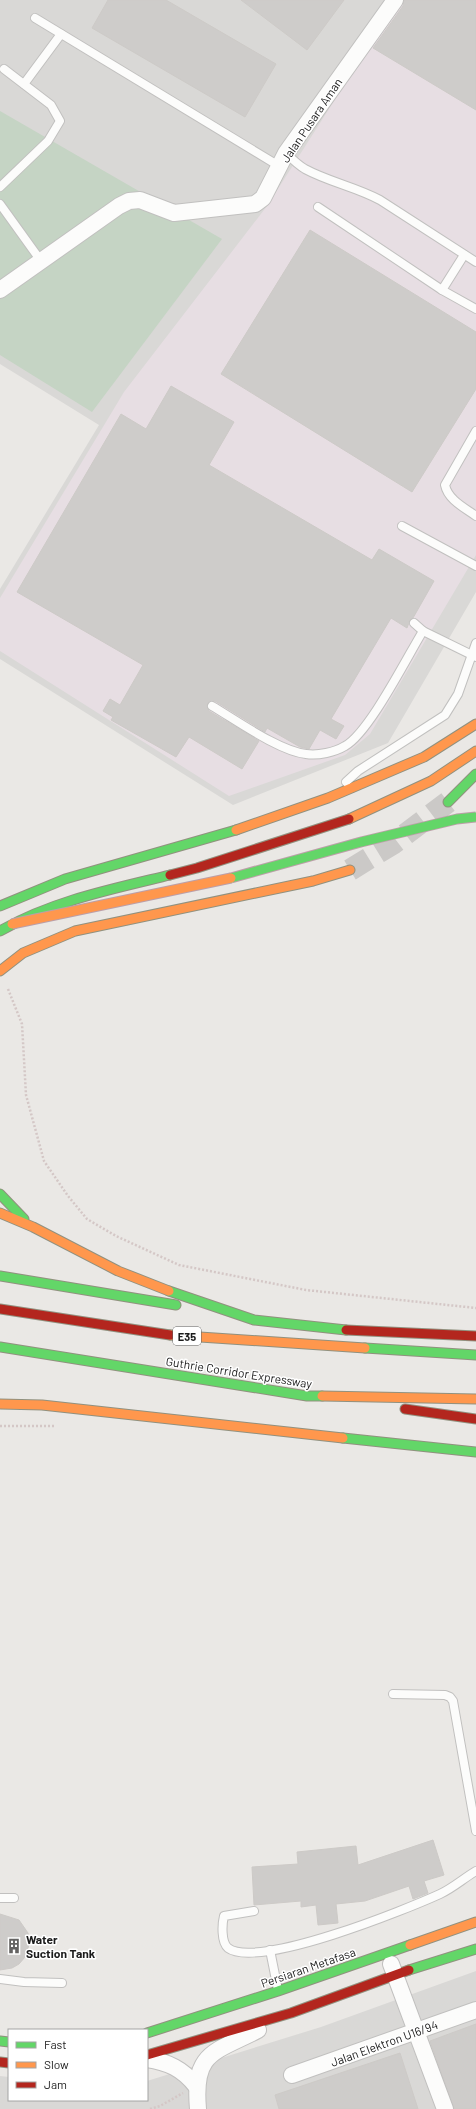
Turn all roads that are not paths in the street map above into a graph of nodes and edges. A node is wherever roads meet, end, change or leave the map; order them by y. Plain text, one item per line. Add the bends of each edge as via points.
1 (395, 0) edge
2 (35, 18) dead end
3 (61, 34) junction
4 (4, 70) dead end
5 (24, 84) junction
6 (283, 160) junction
7 (0, 187) edge
8 (1, 206) edge
9 (318, 207) dead end
10 (464, 255) junction
11 (41, 261) junction
12 (476, 262) edge
13 (0, 290) edge
14 (442, 290) junction
15 (476, 309) edge
16 (476, 431) edge
17 (476, 516) edge
18 (402, 526) dead end
19 (476, 566) edge
20 (414, 623) dead end
21 (423, 631) junction
22 (476, 643) edge
23 (474, 657) edge
24 (212, 706) dead end
25 (476, 724) edge
26 (476, 751) edge
27 (476, 774) edge
28 (328, 798) junction
29 (448, 802) tunnel mouth
30 (476, 817) edge
31 (350, 870) tunnel mouth
32 (0, 906) edge
33 (12, 924) junction
34 (0, 931) edge
35 (0, 971) edge
36 (0, 1194) edge
37 (0, 1213) edge
38 (33, 1227) junction
39 (0, 1276) edge
40 (0, 1309) edge
41 (254, 1320) junction
42 (476, 1336) edge
43 (0, 1347) edge
44 (476, 1355) edge
45 (307, 1396) junction
46 (476, 1399) edge
47 (0, 1404) edge
48 (476, 1419) edge
49 (476, 1452) edge
50 (393, 1694) dead end
51 (476, 1831) edge
52 (476, 1871) edge
53 (0, 1898) edge
54 (14, 1898) dead end
55 (254, 1911) dead end
56 (476, 1922) edge
57 (476, 1949) edge
58 (270, 1950) junction
59 (387, 1953) junction
60 (395, 1975) junction
61 (0, 1979) edge
62 (62, 1983) dead end
63 (278, 1991) junction
64 (476, 2010) edge
65 (292, 2013) junction
66 (416, 2031) junction
67 (148, 2033) edge
68 (148, 2055) edge
69 (148, 2059) edge
70 (292, 2075) dead end
71 (196, 2086) junction
72 (198, 2109) edge
73 (445, 2109) edge

1 - 6 street, Jalan Pusara Aman
2 - 3 lane
3 - 5 lane
3 - 6 lane
4 - 5 lane
5 - 7 lane via 50,105 60,121 48,141
6 - 10 lane via 365,192
6 - 11 street, Jalan Pusara Aman via 263,198 255,204 174,214 140,200 129,202 119,206
8 - 11 lane
9 - 14 lane
10 - 12 lane
10 - 14 lane
11 - 13 street, Jalan Pusara Aman
14 - 15 lane
16 - 17 lane via 445,486 455,501
18 - 19 lane
20 - 21 lane
21 - 23 lane
21 - 24 lane via 359,735 345,746 334,750 306,754 282,746
22 - 23 lane
23 - 28 lane via 454,703 445,715 358,771
25 - 28 main road via 424,757
26 - 33 main road via 431,781 352,818 197,868 82,896
27 - 29 main road
28 - 32 main road via 253,825 65,880
30 - 33 main road, bridge via 457,819 361,842 211,884
31 - 35 main road via 313,881 75,931 23,953
33 - 34 main road
36 - 38 main road
37 - 38 main road
38 - 41 main road via 118,1271 200,1303
39 - 41 main road via 136,1297
40 - 44 main road, E35 via 171,1335
41 - 42 main road via 331,1329
43 - 45 main road, Guthrie Corridor Expressway
45 - 46 main road, Guthrie Corridor Expressway
45 - 48 main road
47 - 49 main road via 42,1405
50 - 51 lane via 450,1697
52 - 58 lane via 442,1893 388,1916 304,1944
53 - 54 lane
55 - 58 lane via 224,1916 222,1922 226,1947 245,1952
56 - 59 main road, Persiaran Metafasa
57 - 60 main road
58 - 63 lane
59 - 60 street
59 - 63 main road, Persiaran Metafasa
60 - 65 main road
60 - 66 street
61 - 62 lane
63 - 67 main road, Persiaran Metafasa
64 - 66 street, Jalan Elektron U16/94
65 - 68 main road
65 - 71 street via 204,2060
66 - 70 street, Jalan Elektron U16/94
66 - 73 street
69 - 71 street via 176,2067 187,2074
71 - 72 street

